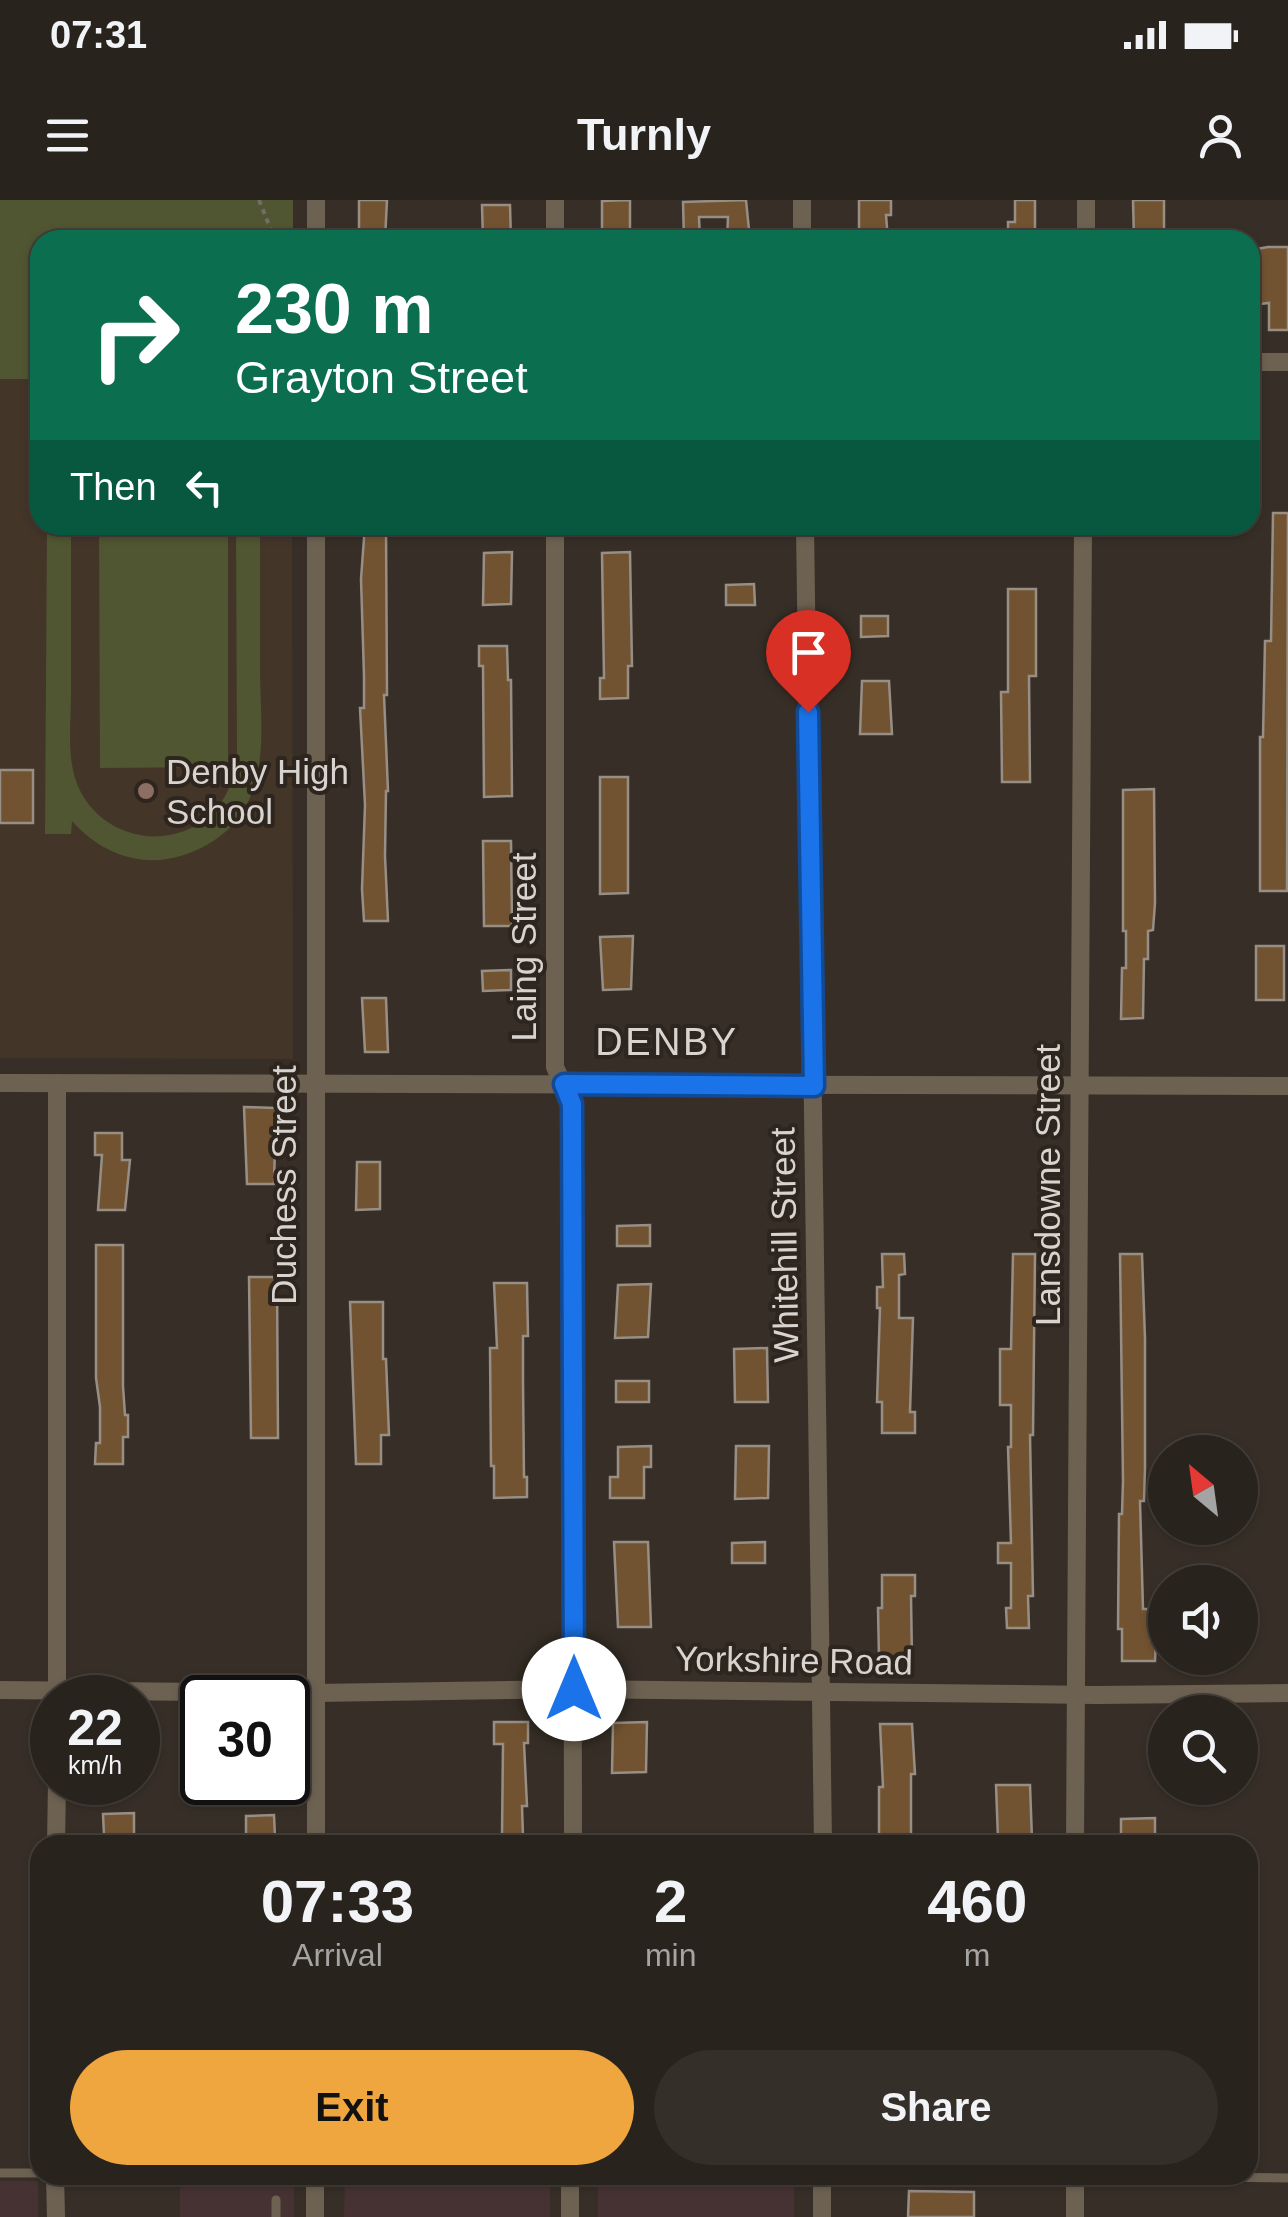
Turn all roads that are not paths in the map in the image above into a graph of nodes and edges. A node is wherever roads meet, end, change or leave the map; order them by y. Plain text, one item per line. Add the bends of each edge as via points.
1 (316, 200) edge
2 (555, 200) edge
3 (802, 200) edge
4 (1086, 200) edge
5 (316, 230) edge
6 (555, 230) edge
7 (802, 230) edge
8 (1086, 230) edge
9 (1260, 362) edge
10 (1288, 362) edge
11 (316, 535) edge
12 (555, 535) edge
13 (805, 535) edge
14 (1083, 535) edge
15 (0, 1083) edge
16 (58, 1083) junction
17 (316, 1084) junction
18 (564, 1084) junction
19 (814, 1086) junction
20 (1080, 1086) junction
21 (1288, 1086) edge
22 (57, 1675) edge
23 (574, 1689) junction
24 (0, 1690) edge
25 (30, 1692) edge
26 (160, 1693) edge
27 (316, 1693) junction
28 (823, 1694) junction
29 (1288, 1694) edge
30 (1076, 1695) junction
31 (56, 1805) edge
32 (56, 1835) edge
33 (316, 1835) edge
34 (573, 1835) edge
35 (823, 1835) edge
36 (1075, 1835) edge
37 (0, 2173) edge
38 (30, 2173) edge
39 (1258, 2178) edge
40 (1288, 2178) edge
41 (56, 2185) edge
42 (315, 2185) edge
43 (570, 2185) edge
44 (822, 2185) edge
45 (1074, 2185) edge
46 (276, 2200) dead end
47 (56, 2217) edge
48 (276, 2217) edge
49 (315, 2217) edge
50 (570, 2217) edge
51 (822, 2217) edge
52 (1074, 2217) edge

1 - 5 street
2 - 6 street
3 - 7 street
4 - 8 street
9 - 10 street
11 - 17 street, Duchess Street
12 - 18 street, Laing Street via 555,1067
13 - 19 street, Whitehill Street
14 - 20 street, Lansdowne Street
15 - 16 street
16 - 17 street
16 - 22 street
17 - 18 street
17 - 27 street, Duchess Street
18 - 19 street
18 - 23 street, Laing Street via 572,1104
19 - 20 street
19 - 28 street, Whitehill Street
20 - 21 street
20 - 30 street, Lansdowne Street
23 - 27 street, Yorkshire Road
23 - 28 street, Yorkshire Road
23 - 34 street, Laing Street
24 - 25 street, Yorkshire Road
26 - 27 street, Yorkshire Road
27 - 33 street, Duchess Street
28 - 30 street, Yorkshire Road
28 - 35 street, Whitehill Street
29 - 30 street, Yorkshire Road
30 - 36 street, Lansdowne Street
31 - 32 street
37 - 38 lane
39 - 40 lane
41 - 47 street
42 - 49 street
43 - 50 street
44 - 51 street
45 - 52 street
46 - 48 lane

